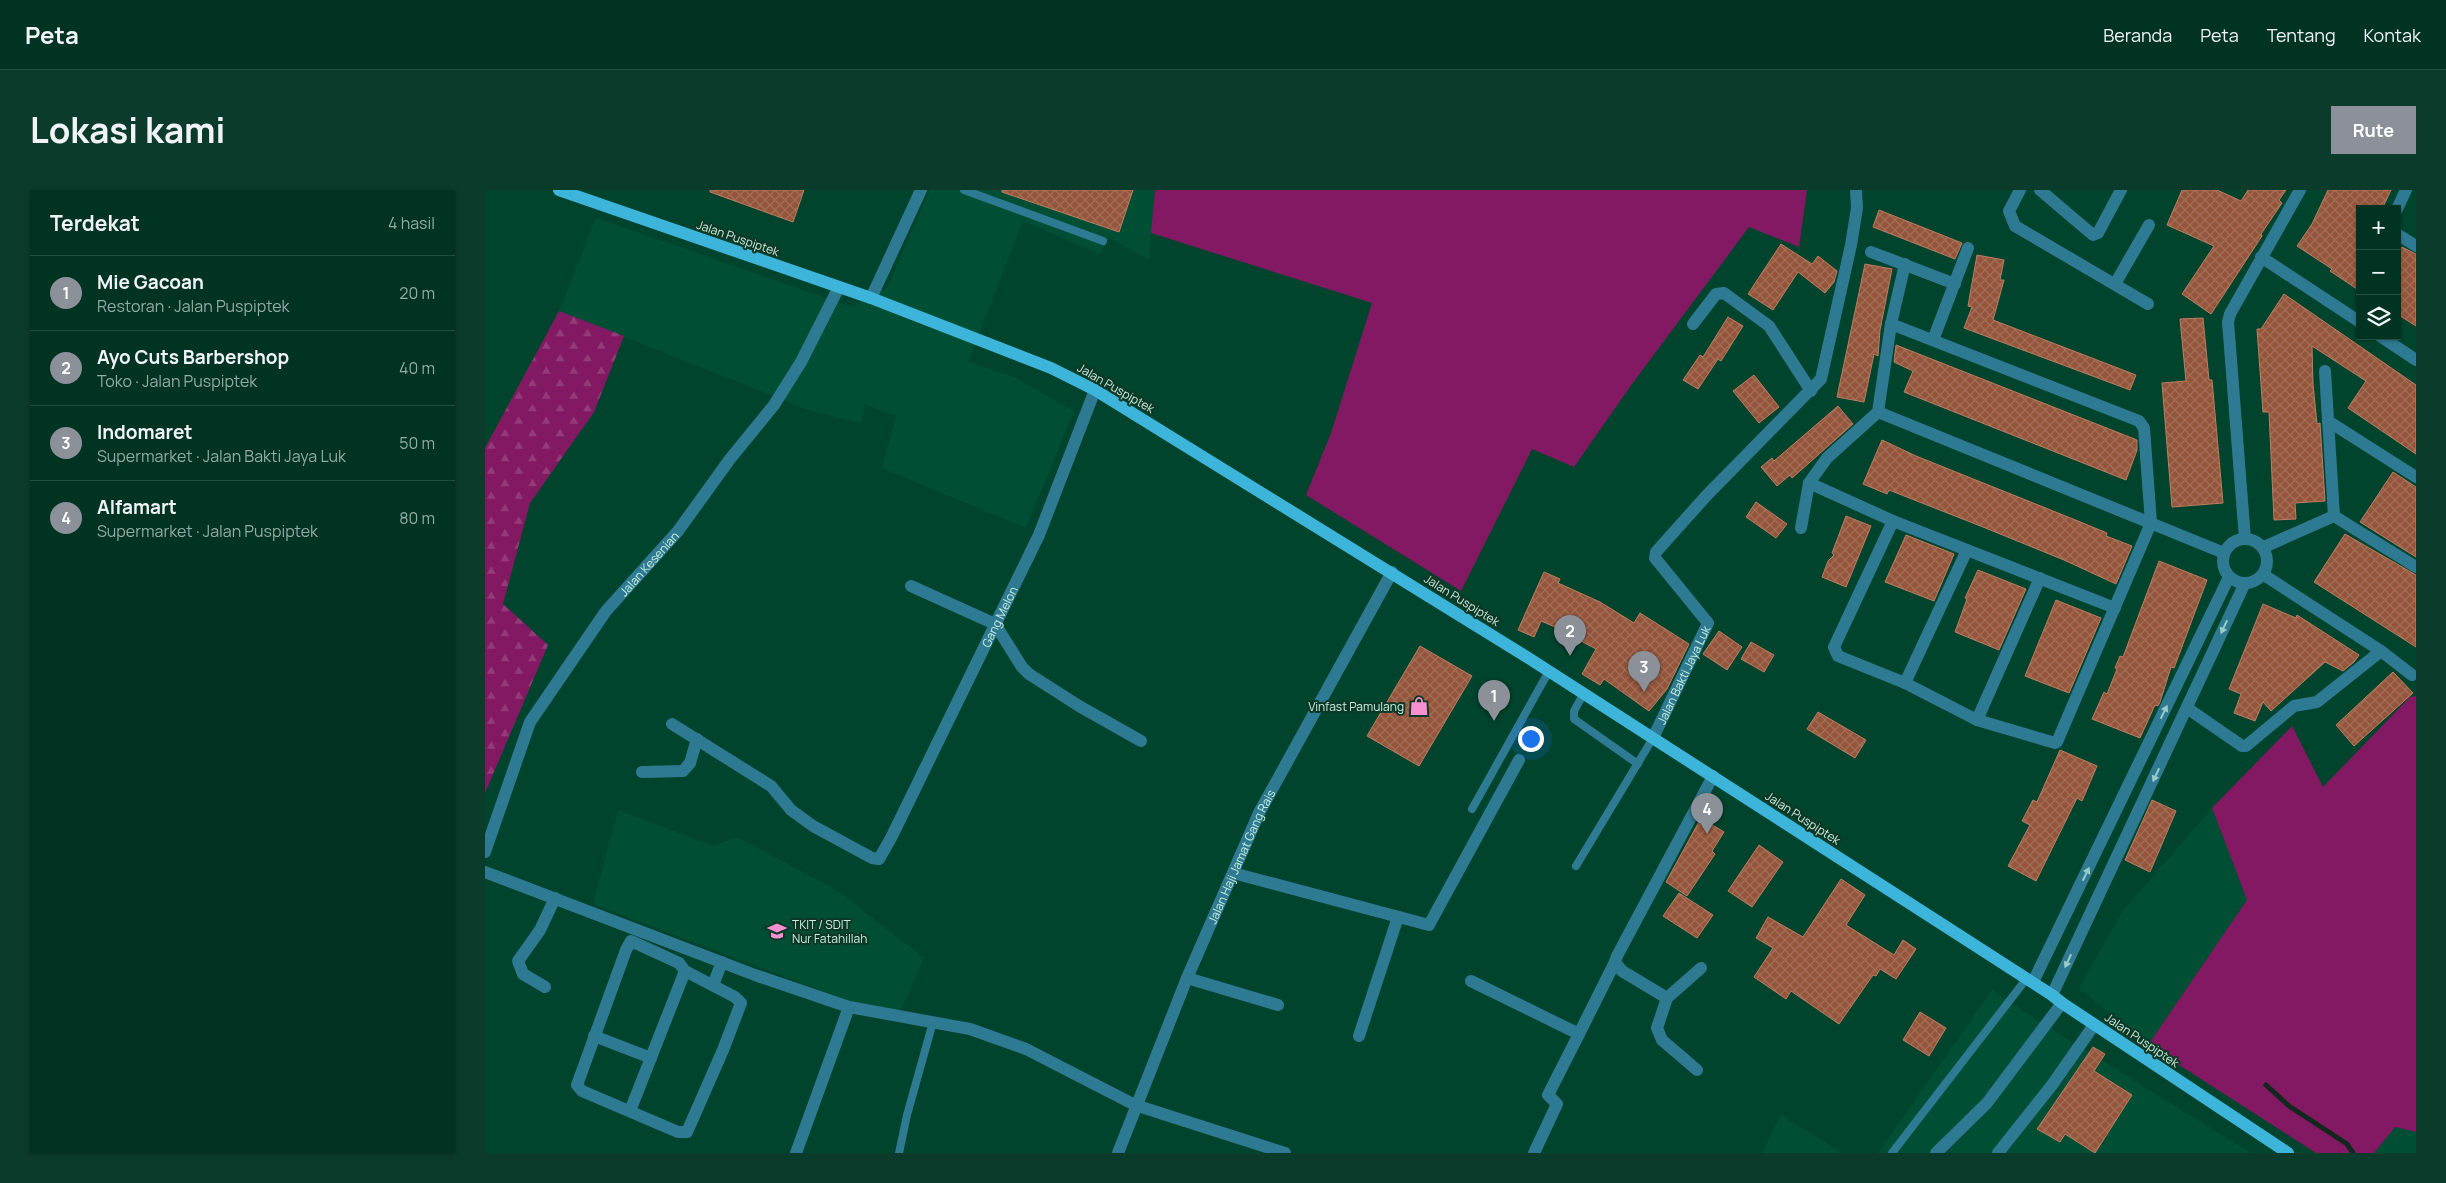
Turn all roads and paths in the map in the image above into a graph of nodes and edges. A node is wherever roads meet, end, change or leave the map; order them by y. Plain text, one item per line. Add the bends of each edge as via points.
1 (559, 190) edge
2 (921, 190) edge
3 (965, 190) edge
4 (1856, 190) edge
5 (2020, 190) edge
6 (2040, 190) edge
7 (2121, 190) edge
8 (2300, 190) edge
9 (2406, 190) edge
10 (2399, 205) edge
11 (2149, 225) dead end
12 (2401, 237) edge
13 (1103, 241) dead end
14 (2416, 246) edge
15 (1968, 248) dead end
16 (1871, 252) dead end
17 (2261, 256) junction
18 (1905, 264) junction
19 (1955, 284) junction
20 (2115, 284) junction
21 (839, 287) junction
22 (871, 298) junction
23 (2148, 304) dead end
24 (2356, 319) edge
25 (1693, 324) dead end
26 (1891, 324) junction
27 (1933, 340) junction
28 (2387, 340) edge
29 (2416, 360) edge
30 (2325, 371) dead end
31 (1095, 390) junction
32 (1811, 391) junction
33 (1878, 412) junction
34 (2328, 421) junction
35 (2416, 477) edge
36 (1809, 483) junction
37 (2334, 516) junction
38 (1893, 521) junction
39 (2151, 523) junction
40 (1801, 528) dead end
41 (2245, 539) junction
42 (2264, 548) junction
43 (1967, 550) junction
44 (2224, 553) junction
45 (2416, 567) edge
46 (1392, 572) junction
47 (2264, 575) junction
48 (2229, 577) junction
49 (2040, 578) junction
50 (2245, 583) junction
51 (911, 586) dead end
52 (2115, 608) junction
53 (995, 624) junction
54 (2381, 651) junction
55 (1549, 671) junction
56 (2412, 675) dead end
57 (1905, 683) junction
58 (1584, 693) junction
59 (2187, 708) junction
60 (1977, 720) junction
61 (673, 724) dead end
62 (1653, 738) junction
63 (697, 739) junction
64 (1141, 741) dead end
65 (1519, 760) dead end
66 (1638, 764) junction
67 (643, 772) dead end
68 (1713, 776) junction
69 (2124, 795) junction
70 (2142, 802) junction
71 (1472, 809) dead end
72 (485, 852) edge
73 (1576, 866) dead end
74 (485, 872) edge
75 (1233, 873) junction
76 (555, 898) junction
77 (1398, 917) junction
78 (722, 962) junction
79 (1615, 962) junction
80 (1701, 968) dead end
81 (685, 971) junction
82 (1187, 978) junction
83 (2030, 980) junction
84 (1471, 981) dead end
85 (713, 986) junction
86 (545, 987) dead end
87 (1667, 998) junction
88 (2057, 999) junction
89 (1278, 1005) dead end
90 (849, 1007) junction
91 (933, 1022) junction
92 (2094, 1025) junction
93 (1579, 1034) junction
94 (594, 1036) junction
95 (1359, 1036) dead end
96 (651, 1058) junction
97 (1697, 1070) dead end
98 (1135, 1105) junction
99 (630, 1111) junction
100 (796, 1153) edge
101 (899, 1153) edge
102 (1118, 1153) edge
103 (1285, 1153) edge
104 (1533, 1153) edge
105 (1892, 1153) edge
106 (1936, 1153) edge
107 (1998, 1153) edge
108 (2288, 1153) edge

1 - 21 main road, Jalan Puspiptek
2 - 22 street
3 - 13 lane
4 - 32 street via 1857,208 1851,245 1823,374
5 - 20 street via 2009,211 2015,226
6 - 7 street via 2093,235
8 - 17 street
9 - 10 street
11 - 20 street
12 - 14 street
15 - 19 street
16 - 18 street
17 - 24 street
17 - 41 street via 2230,314 2229,322
18 - 19 street
18 - 26 street
19 - 27 street
20 - 23 street
21 - 22 main road, Jalan Puspiptek
21 - 72 street, Jalan Kesenian via 801,362 774,405 677,531 607,611 530,722
22 - 31 main road, Jalan Puspiptek via 1051,368
25 - 32 street via 1716,294 1724,293 1769,326
26 - 27 street
26 - 33 street
27 - 39 street via 2139,421 2143,428
28 - 29 street
30 - 34 street
31 - 46 main road, Jalan Puspiptek
31 - 53 street, Gang Melon via 1039,534
32 - 62 street, Jalan Bakti Jaya Luk via 1707,495 1656,552 1655,558 1708,623
33 - 36 street via 1827,458
33 - 39 street
34 - 35 street
34 - 37 street
36 - 38 street
36 - 40 street
37 - 42 street
37 - 45 street
38 - 43 street
38 - 57 street via 1834,647 1838,656
39 - 44 street
39 - 52 street
41 - 42 street via 2252,539
41 - 44 street via 2237,539
42 - 47 street via 2268,561
43 - 49 street
43 - 57 street
44 - 48 street via 2222,561
46 - 55 main road, Jalan Puspiptek
46 - 75 street, Jalan Haji Jamat Gang Rais via 1259,813
47 - 50 street via 2253,583
47 - 54 street
48 - 50 street
69 -> 48 street
49 - 52 street
49 - 60 street
50 -> 59 street
51 - 53 street
52 - 60 street via 2057,742
53 - 63 street, Gang Melon via 879,859 813,826 787,806 771,786
53 - 64 street via 1029,674
54 - 56 street
54 - 59 street via 2317,702 2294,706 2246,746
55 - 58 main road, Jalan Puspiptek
55 - 71 lane
57 - 60 street
58 - 62 main road, Jalan Puspiptek
58 - 66 lane via 1574,711 1574,719
59 -> 70 street
61 - 63 street
62 - 66 lane
62 - 68 main road, Jalan Puspiptek
63 - 67 street via 691,763 683,771
65 - 77 street via 1431,923 1427,925
66 - 73 lane
68 - 79 street
68 - 83 main road, Jalan Puspiptek
69 - 70 street
83 -> 69 street
70 -> 88 street
74 - 76 street
75 - 77 street
75 - 82 street, Jalan Haji Jamat Gang Rais
76 - 78 street
76 - 86 street via 540,930 519,961 523,974
77 - 95 street
78 - 85 street
78 - 90 street
79 - 87 street via 1622,971
79 - 93 street
80 - 87 street
81 - 85 street
81 - 94 street via 679,963 631,941
81 - 96 street
82 - 89 street
82 - 98 street, Jalan Haji Jamat Gang Rais
83 - 88 main road, Jalan Puspiptek
83 - 105 lane
84 - 93 street
85 - 99 street via 741,1003 688,1131 678,1132
87 - 97 street via 1657,1028 1662,1040
88 - 92 main road, Jalan Puspiptek
88 - 106 street via 1987,1103
90 - 91 street
90 - 100 street
91 - 98 street via 970,1029 1025,1050
91 - 101 lane
92 - 107 street via 2047,1092
92 - 108 main road, Jalan Puspiptek
93 - 104 street via 1548,1095 1557,1104
94 - 96 street
94 - 99 street via 577,1081 578,1089
96 - 99 street
98 - 102 street, Jalan Haji Jamat Gang Rais
98 - 103 street

